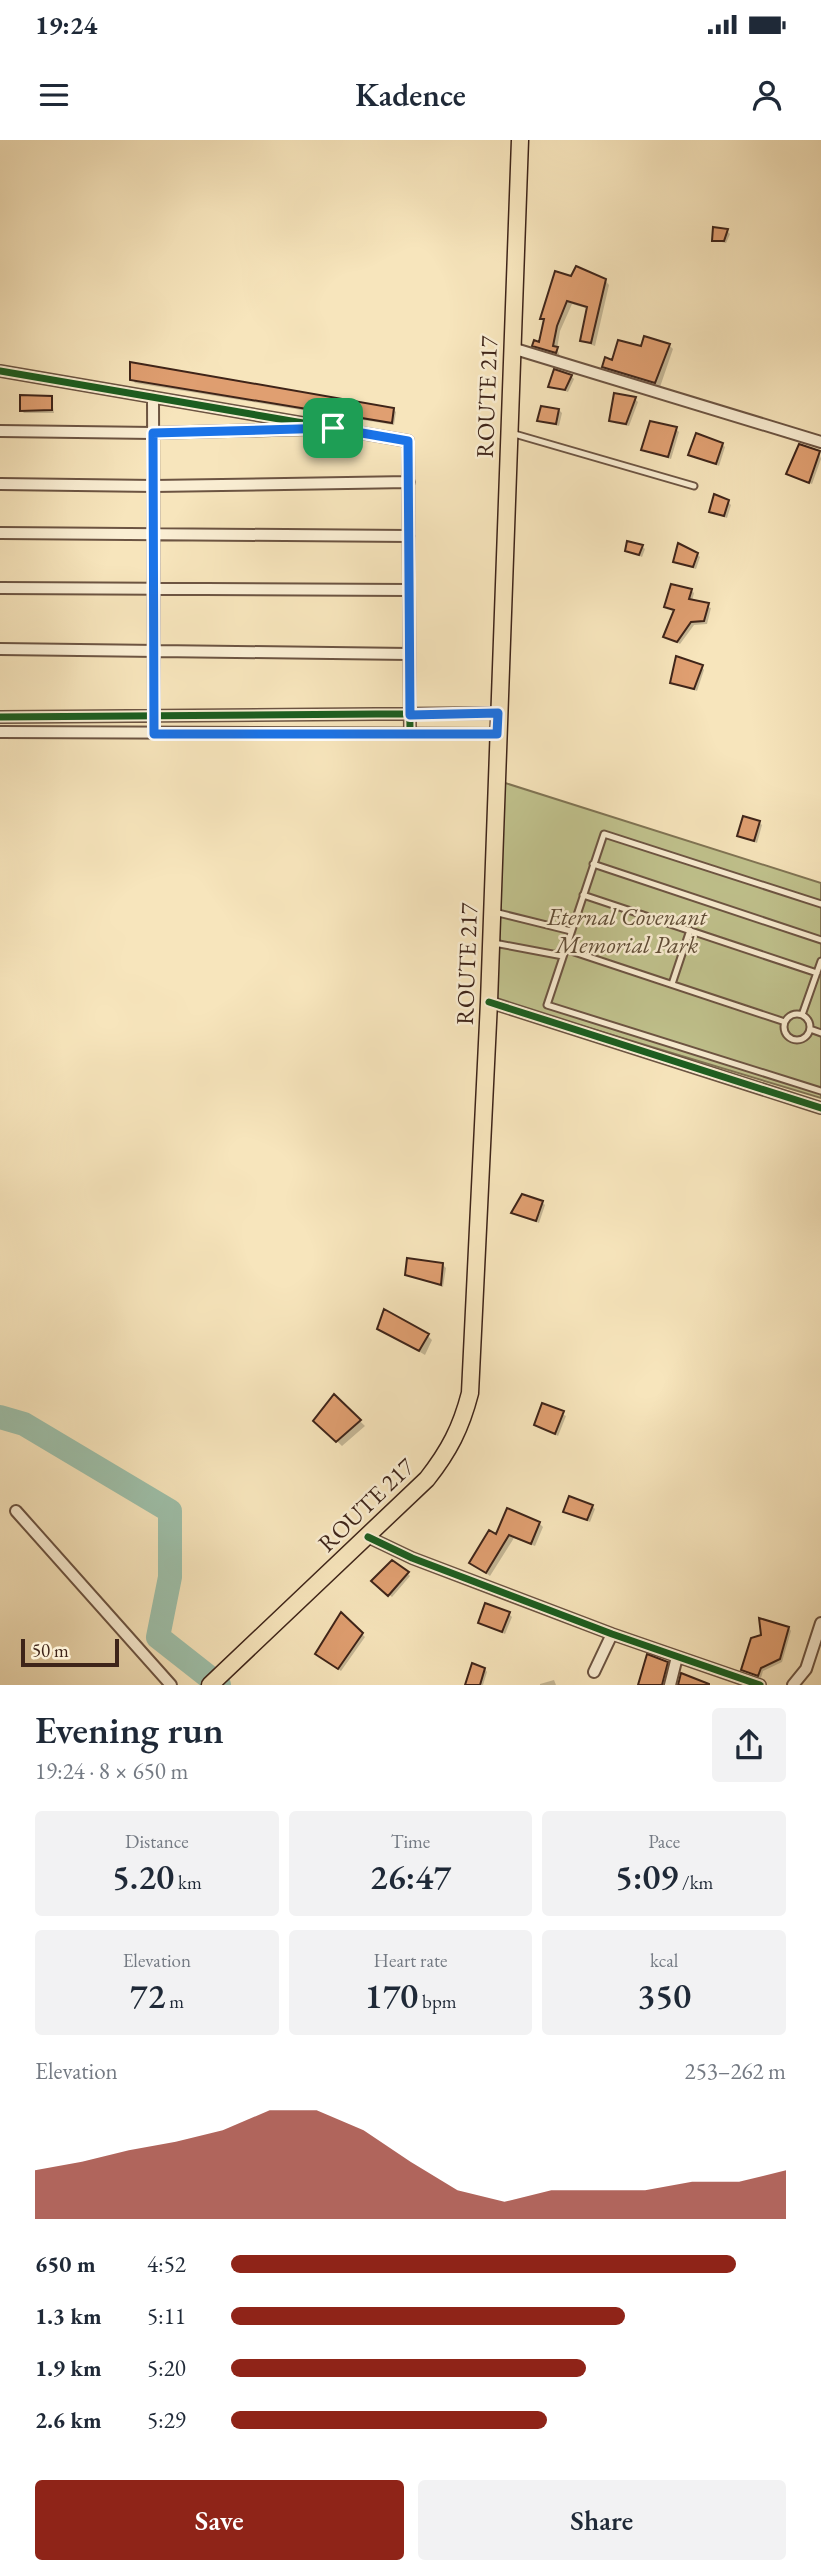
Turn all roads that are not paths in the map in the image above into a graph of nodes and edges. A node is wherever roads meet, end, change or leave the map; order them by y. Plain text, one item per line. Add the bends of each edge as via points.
1 (520, 140) edge
2 (512, 348) junction
3 (0, 371) edge
4 (153, 397) junction
5 (333, 428) junction
6 (0, 431) edge
7 (508, 432) junction
8 (153, 433) junction
9 (821, 442) edge
10 (408, 482) junction
11 (0, 484) edge
12 (154, 486) junction
13 (694, 486) dead end
14 (0, 533) edge
15 (154, 535) junction
16 (409, 536) junction
17 (0, 588) edge
18 (154, 590) junction
19 (409, 590) junction
20 (0, 649) edge
21 (154, 651) junction
22 (409, 654) junction
23 (498, 713) junction
24 (410, 715) junction
25 (0, 717) edge
26 (154, 717) junction
27 (0, 732) edge
28 (154, 734) junction
29 (410, 734) junction
30 (497, 734) junction
31 (593, 864) junction
32 (583, 895) junction
33 (821, 904) edge
34 (491, 911) junction
35 (690, 930) junction
36 (571, 931) junction
37 (821, 940) edge
38 (491, 942) junction
39 (564, 953) junction
40 (821, 961) edge
41 (817, 973) junction
42 (672, 984) junction
43 (489, 1002) junction
44 (802, 1015) junction
45 (785, 1023) junction
46 (810, 1030) junction
47 (821, 1033) edge
48 (821, 1091) edge
49 (821, 1108) edge
50 (16, 1511) dead end
51 (368, 1537) junction
52 (821, 1623) edge
53 (612, 1634) junction
54 (677, 1657) junction
55 (594, 1672) dead end
56 (171, 1685) edge
57 (210, 1685) edge
58 (670, 1685) edge
59 (760, 1685) edge
60 (793, 1685) edge

1 - 2 main road, ROUTE 217
2 - 7 main road, ROUTE 217
2 - 9 street
3 - 4 street
4 - 5 street
4 - 8 street
5 - 8 street
5 - 10 street via 408,441
6 - 8 street
7 - 13 lane
7 - 23 main road, ROUTE 217
8 - 12 street
10 - 12 street
10 - 16 street
11 - 12 street
12 - 15 street
14 - 15 street
15 - 16 street
15 - 18 street
16 - 19 street
17 - 18 street
18 - 19 street
18 - 21 street
19 - 22 street
20 - 21 street
21 - 22 street
21 - 26 street
22 - 24 street
23 - 24 street
23 - 30 main road, ROUTE 217
24 - 26 street
24 - 29 street
25 - 26 street
26 - 28 street
27 - 28 street
28 - 29 street
29 - 30 street
30 - 34 main road, ROUTE 217
31 - 32 lane
31 - 33 lane via 604,834
31 - 37 lane
32 - 35 lane
32 - 36 lane
34 - 36 lane
34 - 38 main road, ROUTE 217
35 - 41 lane
35 - 42 lane
36 - 39 lane
38 - 39 lane
38 - 43 main road, ROUTE 217
39 - 42 lane
39 - 48 lane via 547,1005
40 - 41 lane
41 - 44 lane
42 - 45 lane
43 - 49 street
43 - 51 main road, ROUTE 217 via 470,1393 450,1451
44 - 45 lane via 791,1016
44 - 46 lane
45 - 46 lane via 786,1034 795,1040
46 - 47 lane
50 - 56 street
51 - 53 street via 411,1558
51 - 57 main road, ROUTE 217
52 - 60 street via 806,1669
53 - 54 street
53 - 55 street
54 - 58 street
54 - 59 street

